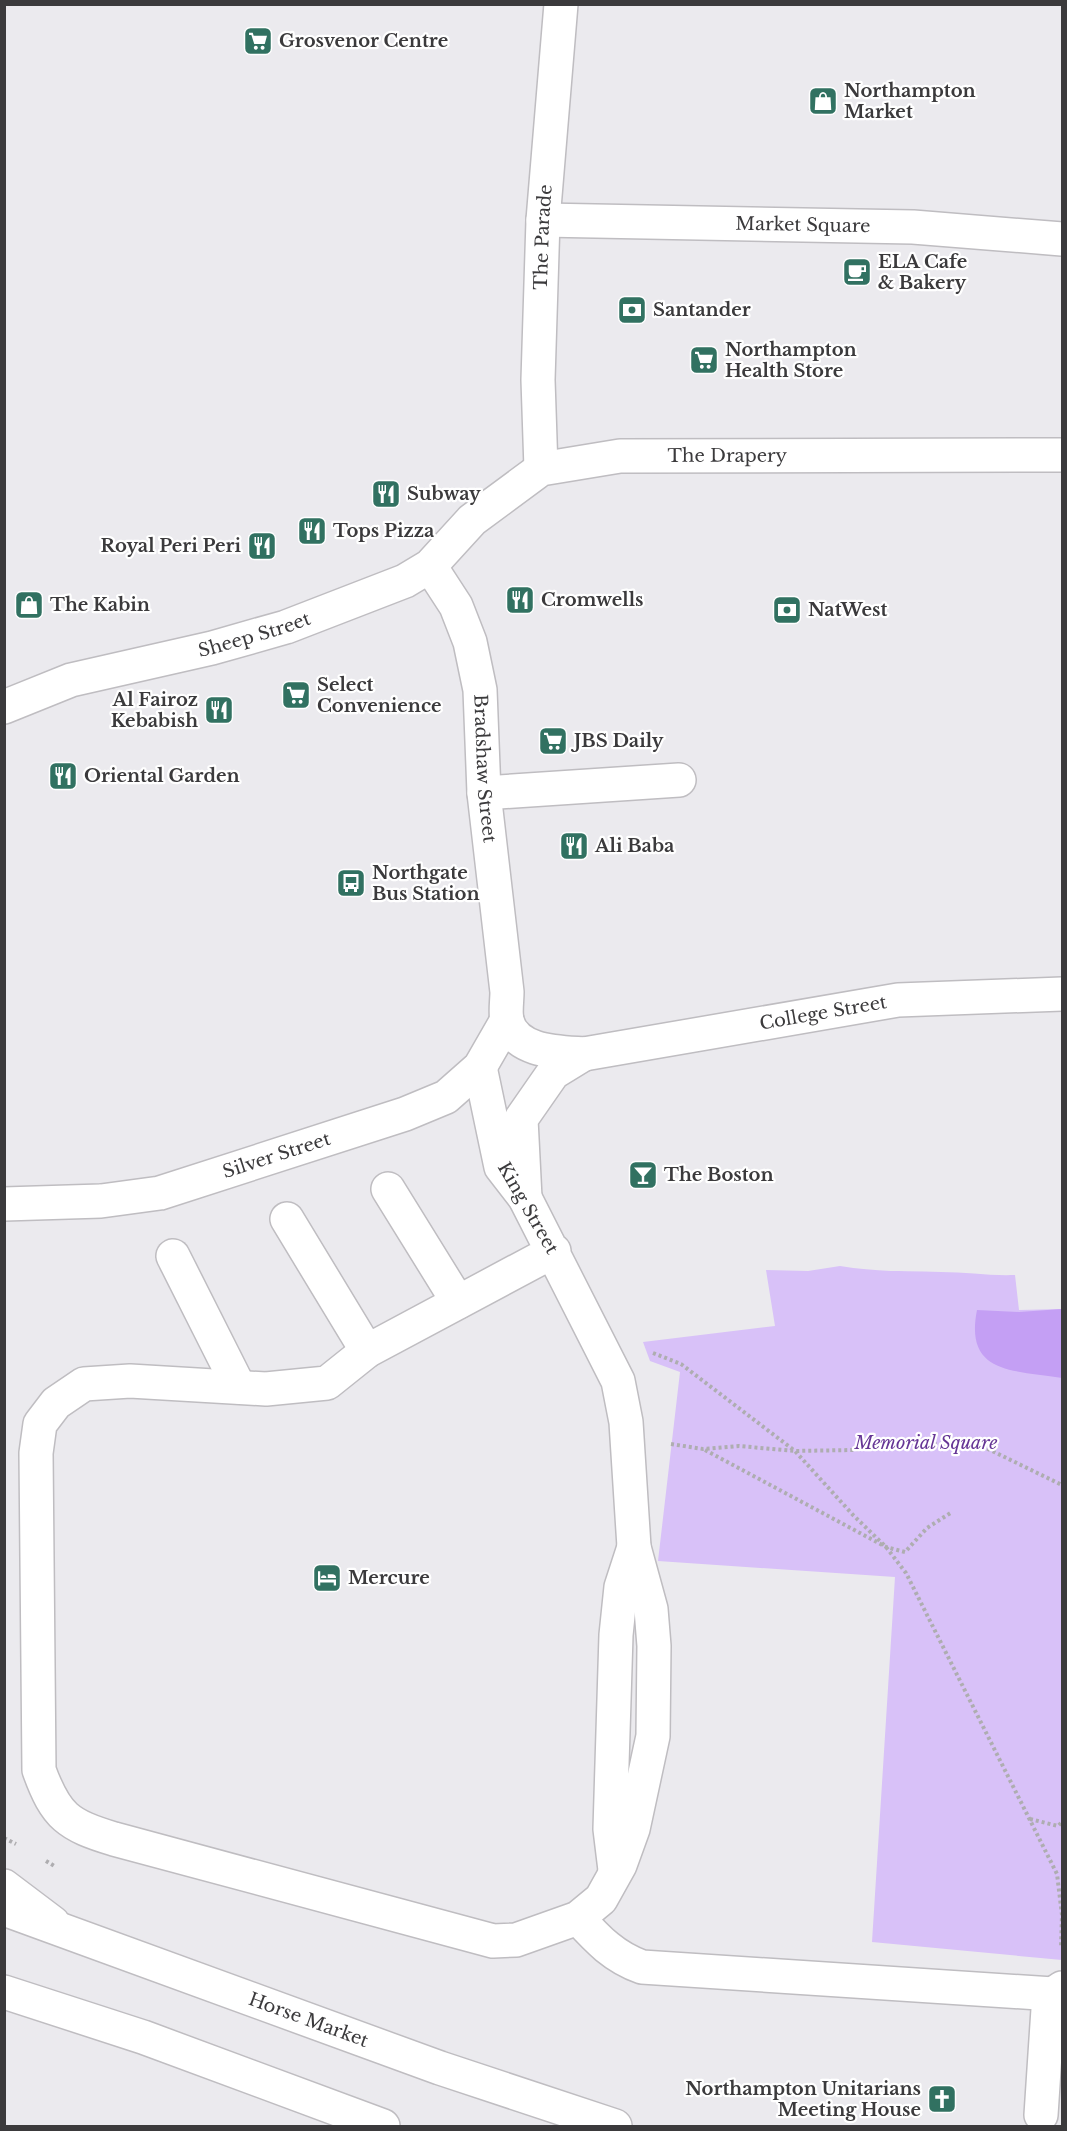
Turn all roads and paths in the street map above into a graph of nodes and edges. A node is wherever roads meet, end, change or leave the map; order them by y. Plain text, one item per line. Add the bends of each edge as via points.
1 (561, 4) edge
2 (543, 220) junction
3 (1062, 239) edge
4 (1062, 455) edge
5 (541, 469) junction
6 (430, 566) junction
7 (71, 680) junction
8 (4, 684) edge
9 (4, 707) edge
10 (680, 780) dead end
11 (484, 793) junction
12 (1062, 994) edge
13 (507, 1020) junction
14 (584, 1054) junction
15 (480, 1067) junction
16 (388, 1189) dead end
17 (525, 1198) junction
18 (4, 1204) edge
19 (286, 1219) dead end
20 (554, 1251) junction
21 (173, 1256) dead end
22 (459, 1302) junction
23 (599, 1341) junction
24 (367, 1351) junction
25 (239, 1387) junction
26 (671, 1444) dead end
27 (703, 1449) junction
28 (795, 1451) junction
29 (1062, 1485) edge
30 (952, 1512) dead end
31 (886, 1547) junction
32 (1030, 1819) junction
33 (1062, 1822) edge
34 (4, 1886) edge
35 (4, 1909) edge
36 (579, 1918) junction
37 (60, 1928) junction
38 (1061, 1949) edge
39 (1058, 1991) edge
40 (4, 1992) edge
41 (1041, 2115) dead end
42 (383, 2127) edge
43 (615, 2127) edge

1 - 2 main road, The Parade
2 - 3 main road, Market Square via 913,227
2 - 5 main road, The Parade via 538,380
4 - 5 main road, The Drapery via 620,456
5 - 6 main road, The Drapery via 472,520
6 - 7 main road, Sheep Street via 405,581 286,627
6 - 11 main road, Bradshaw Street via 456,606 470,642 480,690
7 - 8 main road, Sheep Street
7 - 9 main road, Sheep Street
10 - 11 main road
11 - 13 main road, Bradshaw Street
12 - 14 main road, College Street via 898,1000
13 - 14 main road, College Street via 516,1038 544,1051
13 - 15 main road, Silver Street
14 - 17 main road, College Street via 553,1073 521,1119
15 - 17 main road, King Street via 501,1167
15 - 18 main road, Silver Street via 446,1096 405,1114 160,1193 101,1201
16 - 22 main road
17 - 20 main road, King Street
19 - 24 main road
20 - 22 main road
20 - 23 main road, King Street
21 - 25 main road
22 - 24 main road
23 - 28 path via 681,1364
23 - 36 main road, King Street via 618,1381 626,1422 634,1547 621,1587 616,1635 610,1829 615,1874 601,1899
24 - 25 main road via 327,1383 266,1389
25 - 36 main road via 130,1381 84,1384 56,1403 40,1424 36,1453 39,1770 48,1796 63,1817 89,1832 493,1941 516,1940
26 - 27 path
27 - 28 path via 739,1446
27 - 31 path
28 - 29 path via 852,1450 906,1442 986,1448
28 - 31 path
30 - 31 path via 927,1528 905,1552
31 - 32 path via 906,1573 930,1617
32 - 33 path via 1058,1826
32 - 38 path via 1057,1875
34 - 37 main road
35 - 37 main road, Horse Market
36 - 39 main road via 613,1953 642,1967
37 - 43 main road, Horse Market via 440,2068
39 - 41 main road via 1048,2009
40 - 42 main road via 143,2037

